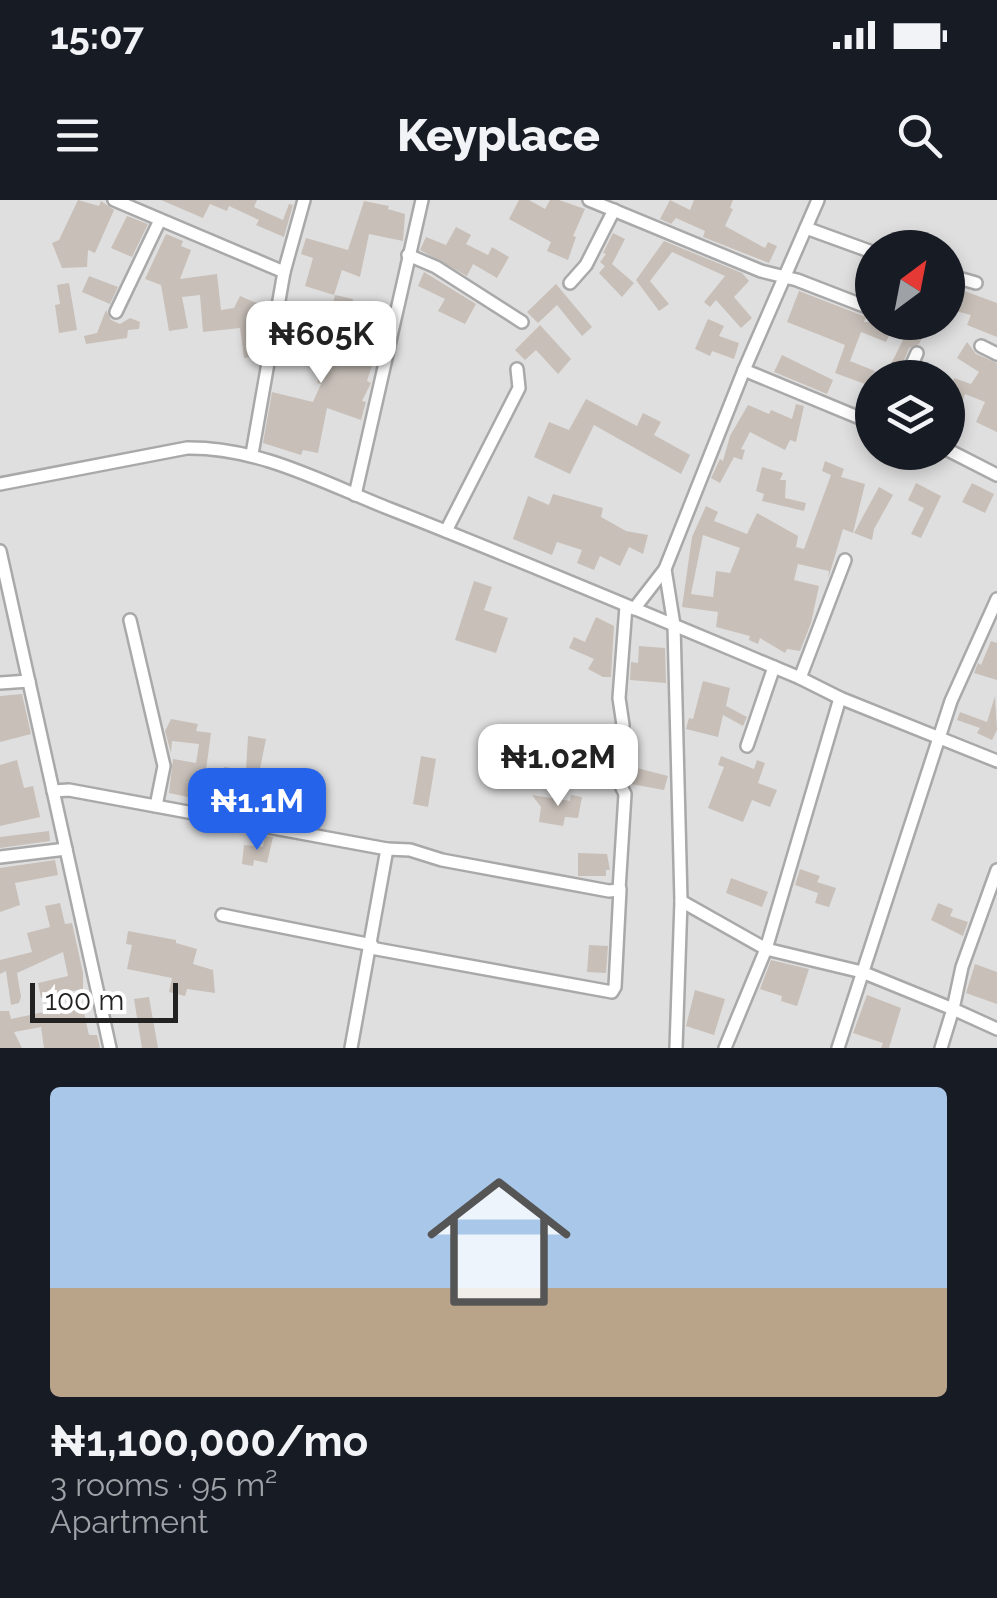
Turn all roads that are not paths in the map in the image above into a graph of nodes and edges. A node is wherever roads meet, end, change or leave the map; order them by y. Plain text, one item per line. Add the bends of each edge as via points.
1 (114, 200) edge
2 (422, 200) edge
3 (590, 200) edge
4 (818, 200) edge
5 (301, 201) edge
6 (614, 210) junction
7 (160, 220) junction
8 (806, 228) junction
9 (855, 246) edge
10 (408, 255) junction
11 (284, 272) junction
12 (785, 278) junction
13 (965, 280) edge
14 (570, 283) dead end
15 (976, 283) dead end
16 (855, 303) edge
17 (116, 312) dead end
18 (522, 322) dead end
19 (980, 346) dead end
20 (918, 353) dead end
21 (997, 354) edge
22 (915, 360) edge
23 (516, 369) dead end
24 (744, 370) junction
25 (855, 416) edge
26 (252, 454) junction
27 (965, 459) edge
28 (997, 475) edge
29 (0, 484) edge
30 (355, 496) junction
31 (446, 531) junction
32 (0, 551) edge
33 (845, 560) dead end
34 (665, 570) junction
35 (4, 588) edge
36 (997, 599) edge
37 (630, 607) junction
38 (130, 620) dead end
39 (674, 626) junction
40 (774, 667) junction
41 (800, 678) junction
42 (29, 681) junction
43 (0, 684) edge
44 (840, 698) junction
45 (939, 736) junction
46 (748, 746) dead end
47 (997, 761) edge
48 (53, 791) junction
49 (156, 806) junction
50 (66, 849) junction
51 (387, 849) junction
52 (0, 858) edge
53 (997, 870) edge
54 (620, 889) junction
55 (680, 902) junction
56 (222, 915) dead end
57 (372, 946) junction
58 (766, 948) junction
59 (862, 972) junction
60 (953, 1009) junction
61 (997, 1029) edge
62 (110, 1048) edge
63 (354, 1048) edge
64 (676, 1048) edge
65 (725, 1048) edge
66 (838, 1048) edge
67 (941, 1048) edge

1 - 7 street
2 - 10 street
3 - 6 street
4 - 8 street
5 - 11 street
6 - 12 street
6 - 14 street
7 - 11 street
7 - 17 street
8 - 9 street
8 - 12 street
10 - 18 street
10 - 30 street
11 - 26 street
12 - 16 street
12 - 24 street
13 - 15 street
19 - 21 street
20 - 22 street
23 - 31 street via 520,388
24 - 25 street
24 - 34 street
26 - 29 street via 187,448
26 - 30 street
27 - 28 street
30 - 31 street
31 - 37 street
32 - 35 street
33 - 41 street
34 - 37 street
34 - 39 street
35 - 42 street
36 - 45 street
37 - 39 street
37 - 54 street via 618,698 625,794
38 - 49 street via 164,766
39 - 40 street
39 - 55 street
40 - 41 street
40 - 46 street
41 - 44 street
42 - 43 street
42 - 48 street
44 - 45 street
44 - 58 street
45 - 47 street
45 - 59 street
48 - 49 street
48 - 50 street
49 - 51 street
50 - 52 street
50 - 62 street
51 - 54 street
51 - 57 street
53 - 60 street
54 - 57 street via 612,992
55 - 58 street
55 - 64 street
56 - 57 street
57 - 63 street
58 - 59 street
58 - 65 street
59 - 60 street
59 - 66 street
60 - 61 street
60 - 67 street

